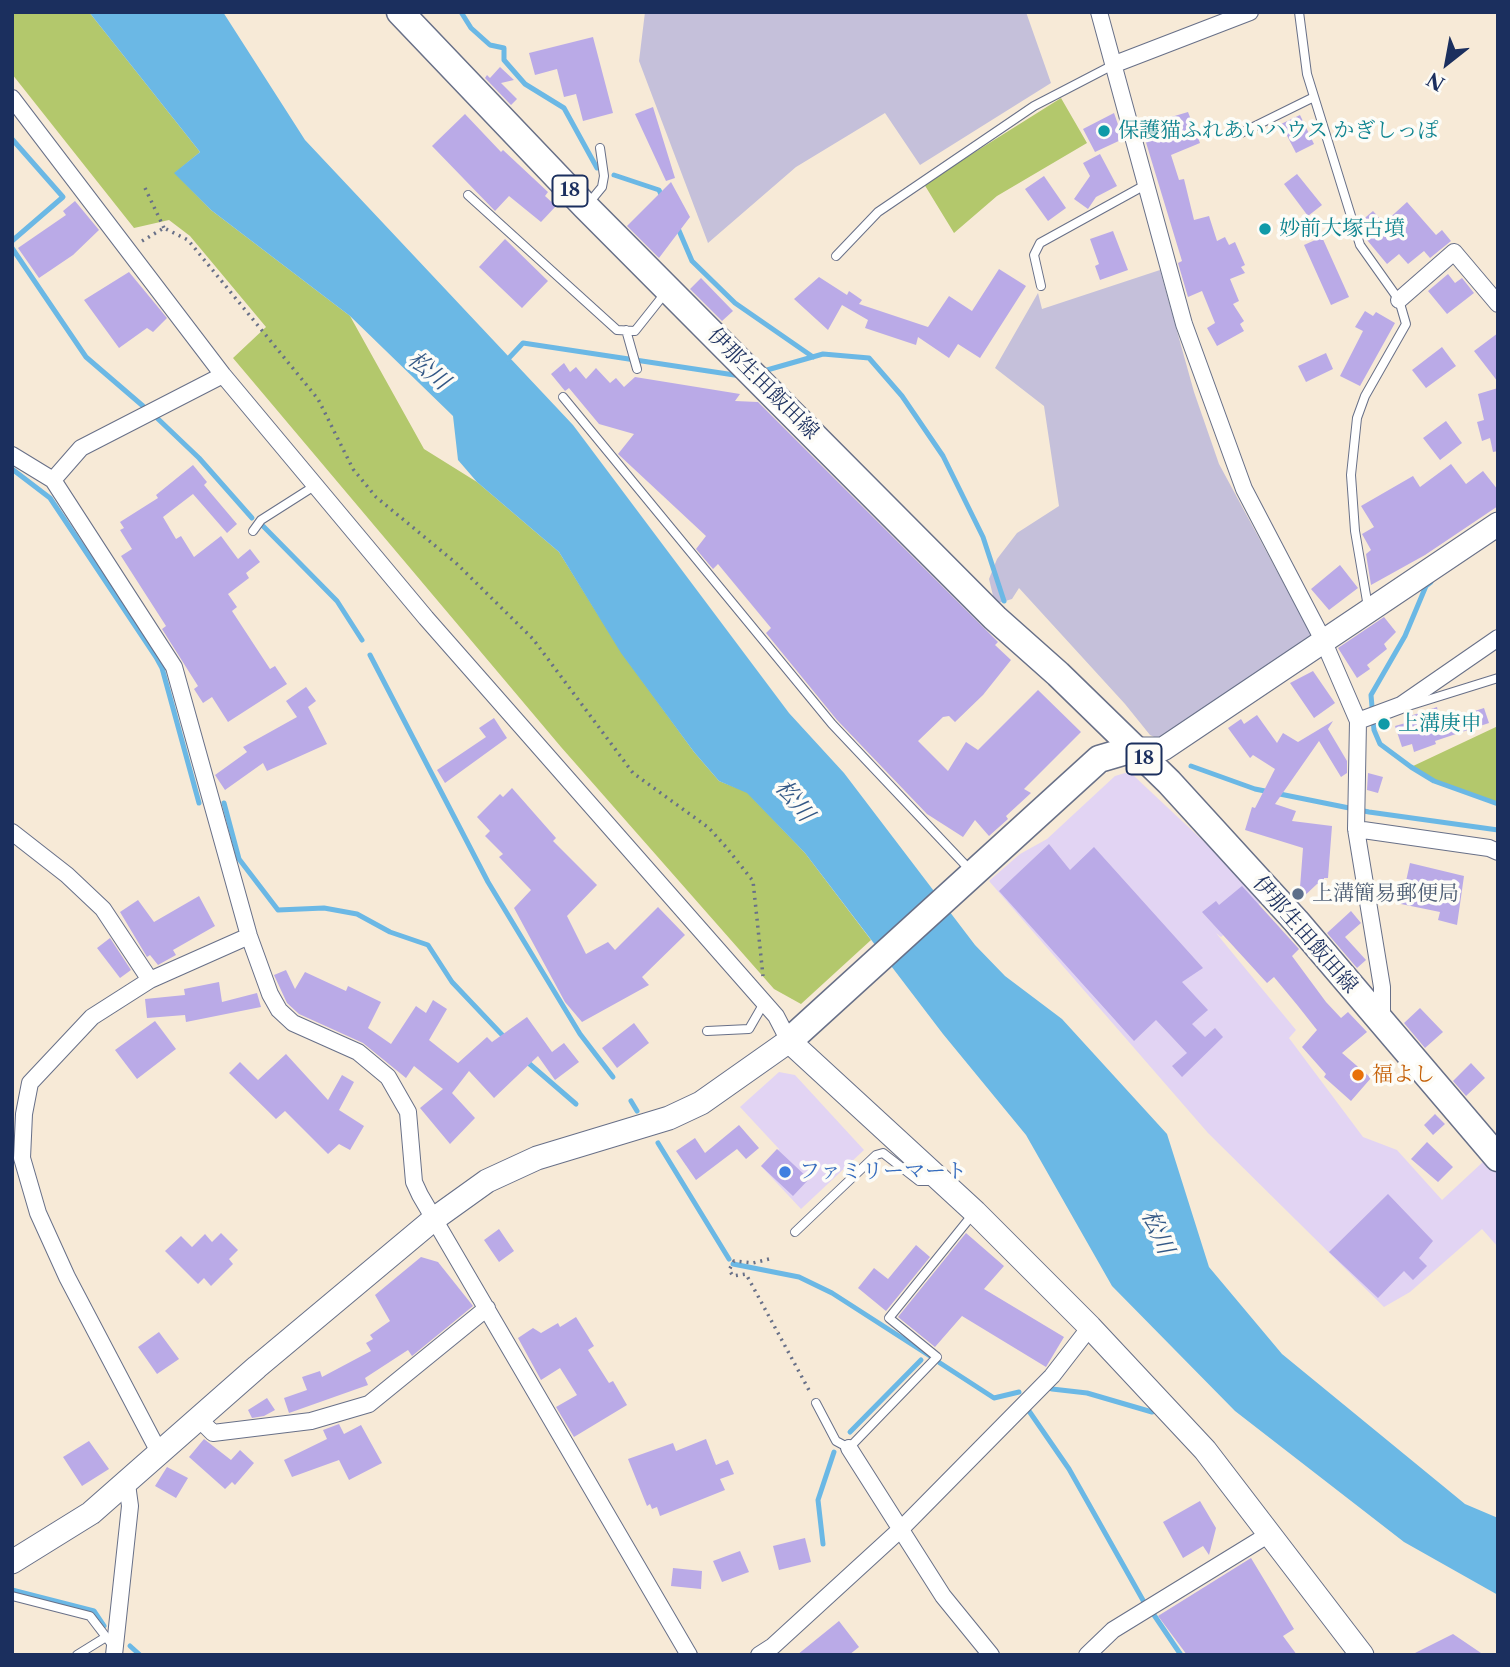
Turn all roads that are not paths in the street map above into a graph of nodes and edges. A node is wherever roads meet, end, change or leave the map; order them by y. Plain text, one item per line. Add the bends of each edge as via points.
1 (400, 12) edge
2 (1099, 12) edge
3 (1250, 12) edge
4 (1299, 12) edge
5 (1115, 64) junction
6 (1314, 97) junction
7 (12, 98) edge
8 (1235, 136) dead end
9 (600, 148) dead end
10 (1147, 184) junction
11 (468, 195) dead end
12 (585, 206) junction
13 (836, 256) dead end
14 (1041, 286) dead end
15 (668, 290) junction
16 (1399, 300) junction
17 (1498, 304) edge
18 (626, 330) junction
19 (637, 369) dead end
20 (223, 375) junction
21 (562, 397) dead end
22 (12, 455) edge
23 (53, 480) junction
24 (316, 485) junction
25 (1498, 524) edge
26 (253, 531) dead end
27 (1369, 610) junction
28 (1498, 638) edge
29 (1323, 640) junction
30 (1498, 678) edge
31 (1401, 705) junction
32 (1361, 719) junction
33 (1133, 749) junction
34 (1356, 825) junction
35 (12, 832) edge
36 (1498, 852) edge
37 (969, 877) junction
38 (248, 936) junction
39 (150, 980) junction
40 (765, 1003) junction
41 (1382, 1024) junction
42 (707, 1031) dead end
43 (789, 1041) junction
44 (1498, 1158) edge
45 (17, 1161) edge
46 (942, 1181) junction
47 (975, 1212) junction
48 (433, 1219) junction
49 (795, 1232) dead end
50 (487, 1308) junction
51 (1090, 1327) junction
52 (816, 1403) road end
53 (198, 1418) junction
54 (849, 1448) junction
55 (160, 1454) junction
56 (127, 1484) junction
57 (902, 1528) junction
58 (1271, 1533) junction
59 (12, 1562) edge
60 (12, 1595) edge
61 (116, 1647) edge
62 (687, 1654) edge
63 (77, 1655) edge
64 (759, 1655) edge
65 (991, 1655) edge
66 (1087, 1655) edge
67 (1362, 1655) edge

1 - 12 main road, 伊那生田飯田線 / 18
2 - 5 street
3 - 5 street
4 - 6 lane
5 - 10 street
5 - 13 lane via 1034,106 878,212
6 - 8 lane
6 - 16 lane via 1360,245
7 - 20 street
9 - 12 lane via 605,164 602,187
10 - 14 lane via 1040,243 1034,255
10 - 29 street via 1184,324 1244,489
11 - 18 lane via 617,330
12 - 15 main road, 伊那生田飯田線 / 18
15 - 18 lane via 635,331
15 - 33 main road, 伊那生田飯田線 / 18 via 995,618
16 - 17 street via 1454,252
16 - 27 lane via 1406,324 1361,407 1351,475
18 - 19 lane
20 - 23 street via 81,448
20 - 24 street
21 - 37 lane via 832,724
22 - 23 street
23 - 38 street via 174,667
24 - 26 lane via 261,520
24 - 40 street via 426,618
25 - 27 street
27 - 29 street
28 - 31 street
29 - 32 street
29 - 33 street via 1163,749
30 - 31 lane via 1407,709
31 - 32 street
32 - 34 street
33 - 37 main road, 18 via 1099,759
33 - 41 main road, 伊那生田飯田線 / 18 via 1296,921
34 - 36 street
34 - 41 street via 1382,987
35 - 39 street via 103,909
37 - 43 main road, 18
38 - 39 street
38 - 48 street via 279,1010 293,1023 358,1052 388,1077 408,1112 414,1182
39 - 45 street via 92,1017 30,1083
40 - 42 lane via 749,1028
40 - 43 street
41 - 44 main road, 伊那生田飯田線 / 18
43 - 46 street
43 - 48 street via 701,1103 669,1118 537,1158 487,1181
45 - 55 street via 67,1277
46 - 47 street
46 - 49 lane via 919,1181 883,1153 876,1155
47 - 51 street
47 - 54 lane via 889,1318 937,1357
48 - 50 street
48 - 53 street
50 - 53 street via 369,1404 311,1421 213,1433
50 - 62 street
51 - 57 street via 1052,1376
51 - 58 street via 1205,1450
52 - 54 lane via 836,1441
53 - 55 street
54 - 57 street
55 - 56 street
56 - 59 street via 91,1513
56 - 61 street via 130,1506
57 - 64 street
57 - 65 street via 943,1596
58 - 66 street via 1113,1630
58 - 67 street
60 - 61 lane via 90,1616
61 - 63 lane

